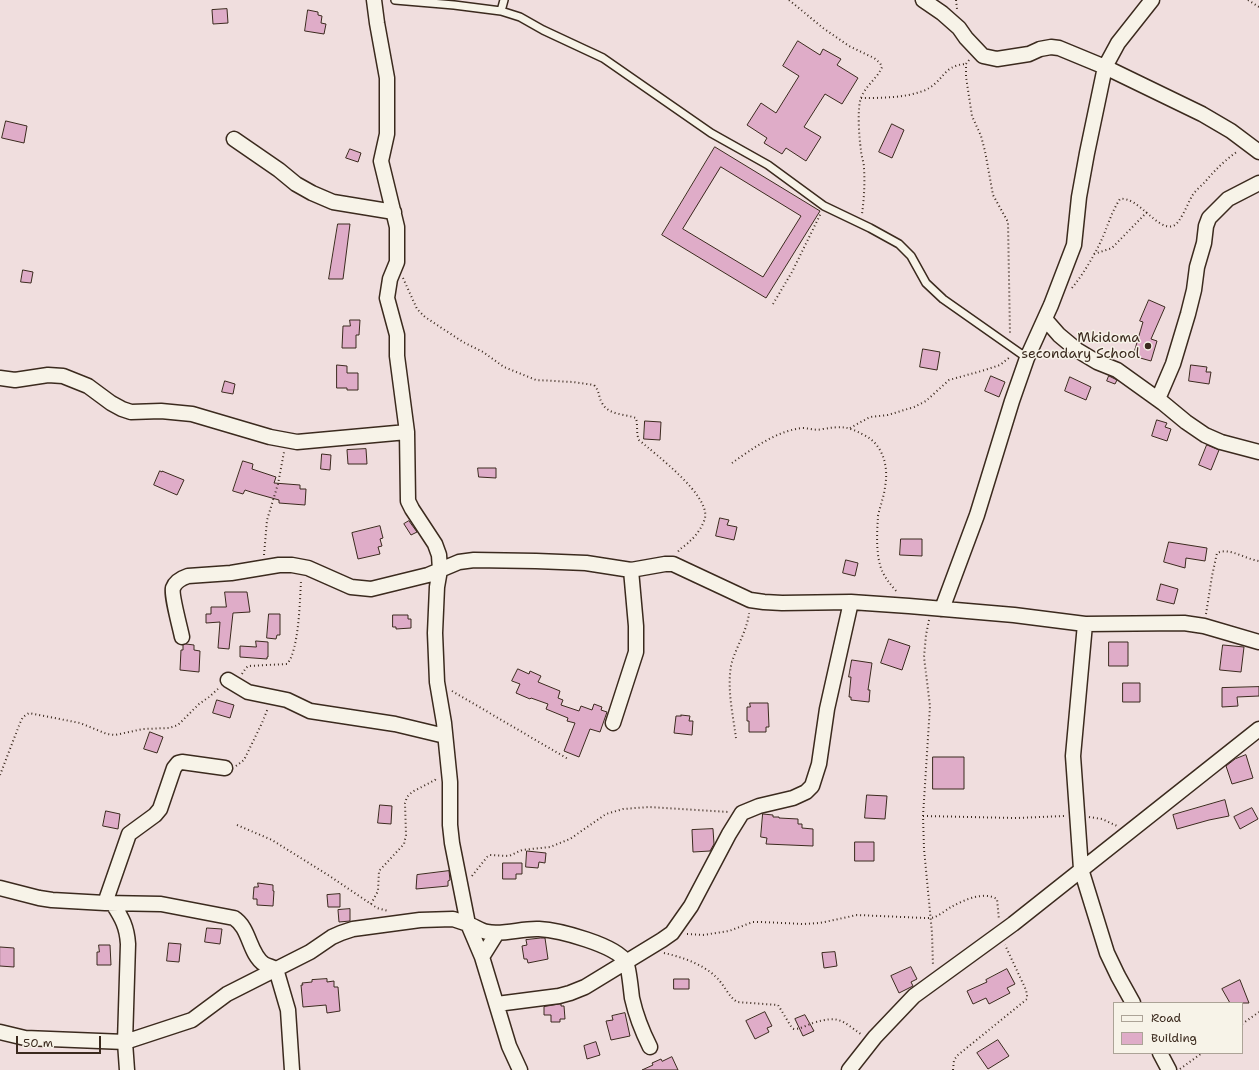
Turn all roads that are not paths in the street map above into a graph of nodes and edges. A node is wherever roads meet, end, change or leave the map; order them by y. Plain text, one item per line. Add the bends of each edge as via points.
1 (374, 0) edge
2 (395, 0) edge
3 (504, 0) edge
4 (923, 0) edge
5 (1152, 0) edge
6 (501, 11) junction
7 (1105, 67) junction
8 (234, 139) dead end
9 (1254, 148) edge
10 (1259, 183) edge
11 (394, 212) junction
12 (1045, 318) junction
13 (1022, 355) junction
14 (0, 378) edge
15 (1158, 399) junction
16 (407, 432) junction
17 (1259, 452) edge
18 (440, 570) junction
19 (631, 570) junction
20 (851, 602) junction
21 (937, 608) junction
22 (1085, 624) junction
23 (182, 637) dead end
24 (1259, 642) edge
25 (228, 680) road end
26 (613, 723) dead end
27 (1259, 729) edge
28 (445, 736) junction
29 (225, 768) road end
30 (1081, 869) junction
31 (0, 888) edge
32 (109, 903) junction
33 (468, 924) junction
34 (497, 933) junction
35 (482, 957) junction
36 (626, 962) junction
37 (276, 968) junction
38 (1131, 1002) edge
39 (497, 1004) junction
40 (0, 1032) edge
41 (125, 1042) junction
42 (650, 1047) dead end
43 (1161, 1054) edge
44 (127, 1070) edge
45 (292, 1070) edge
46 (520, 1070) edge
47 (849, 1070) edge
48 (1169, 1070) edge

1 - 11 street via 387,78 387,134 381,161
2 - 6 lane
3 - 6 lane
4 - 7 street via 959,28 983,56 997,59 1029,54 1051,47 1060,48
5 - 7 street via 1118,43
6 - 13 lane via 520,17 603,58 711,133 768,165 824,206 899,244 911,256 926,283
7 - 9 street via 1202,114
7 - 12 street via 1086,153 1074,245
8 - 11 street via 312,193 333,202
10 - 15 street via 1228,199 1209,218 1188,314 1173,364
11 - 16 street via 397,227 397,262 390,279 387,298 397,335 397,356
12 - 13 street
12 - 15 street via 1059,335 1077,350 1117,370
13 - 21 street via 1012,401 978,515
14 - 16 street via 15,380 48,375 63,376 88,386 111,403 131,412 192,414 297,442
15 - 17 street via 1205,434 1221,442
16 - 18 street via 408,501 435,544
18 - 19 street via 459,562 474,560 586,564
18 - 23 street via 371,589 351,587 308,568 292,565 188,576 175,584 172,593
18 - 28 street via 435,633 437,682
19 - 20 street via 673,564 750,600 782,603
19 - 26 street via 636,652
20 - 21 street
20 - 36 street via 826,709 819,764 812,786 793,798 759,806 742,814 693,902 672,933
21 - 22 street
22 - 24 street via 1184,623 1204,626
22 - 30 street via 1073,756
25 - 28 street via 248,692 287,700 310,711 395,724
27 - 30 street
28 - 33 street via 451,831
29 - 32 street via 178,763 160,809 129,834
30 - 38 street via 1107,953
30 - 47 street via 1013,924 914,996
31 - 32 street via 46,899
32 - 37 street via 161,904 234,918 244,928 258,958
32 - 41 street via 123,919 127,931
33 - 34 street via 486,932
33 - 35 street
33 - 37 street via 453,918 353,929 332,937 310,952
34 - 35 street
34 - 36 street via 529,929 550,930 599,944
35 - 39 street
36 - 39 street via 585,987 570,993
36 - 42 street via 632,1000 641,1030
37 - 41 street via 227,994 192,1020
37 - 45 street via 288,1010
39 - 46 street via 509,1046
40 - 41 street via 25,1038
41 - 44 street
43 - 48 street

